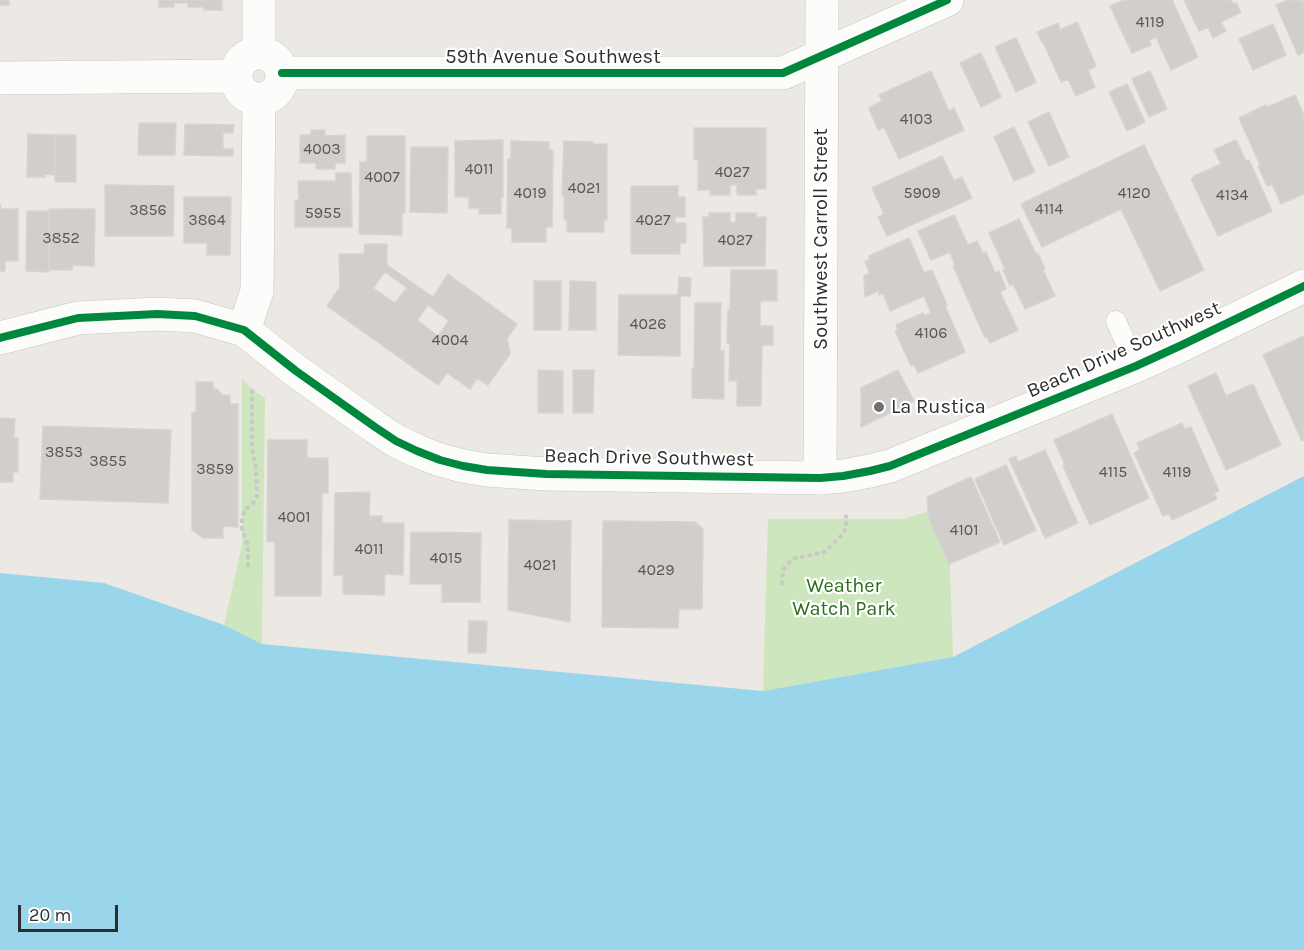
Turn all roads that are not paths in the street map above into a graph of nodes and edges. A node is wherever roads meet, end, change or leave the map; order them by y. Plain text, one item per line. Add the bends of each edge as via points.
1 (259, 0) edge
2 (822, 0) edge
3 (947, 0) edge
4 (821, 57) junction
5 (270, 63) junction
6 (236, 76) junction
7 (0, 78) edge
8 (259, 99) junction
9 (1304, 286) edge
10 (1116, 321) dead end
11 (244, 330) junction
12 (0, 338) edge
13 (1136, 366) junction
14 (820, 478) junction

1 - 5 street
2 - 4 street, Southwest Carroll Street
3 - 4 street, 59th Avenue Southwest
4 - 5 street, 59th Avenue Southwest via 783,73
4 - 14 street, Southwest Carroll Street
5 - 6 street via 247,55
5 - 8 street via 282,79 272,95
6 - 7 street
6 - 8 street via 239,89
8 - 11 street via 257,291
9 - 13 street, Beach Drive Southwest
10 - 13 lane
11 - 12 street, Beach Drive Southwest via 195,316 157,314 78,318
11 - 14 street, Beach Drive Southwest via 296,372 389,436 417,451 463,466 546,474
13 - 14 street, Beach Drive Southwest via 890,466

